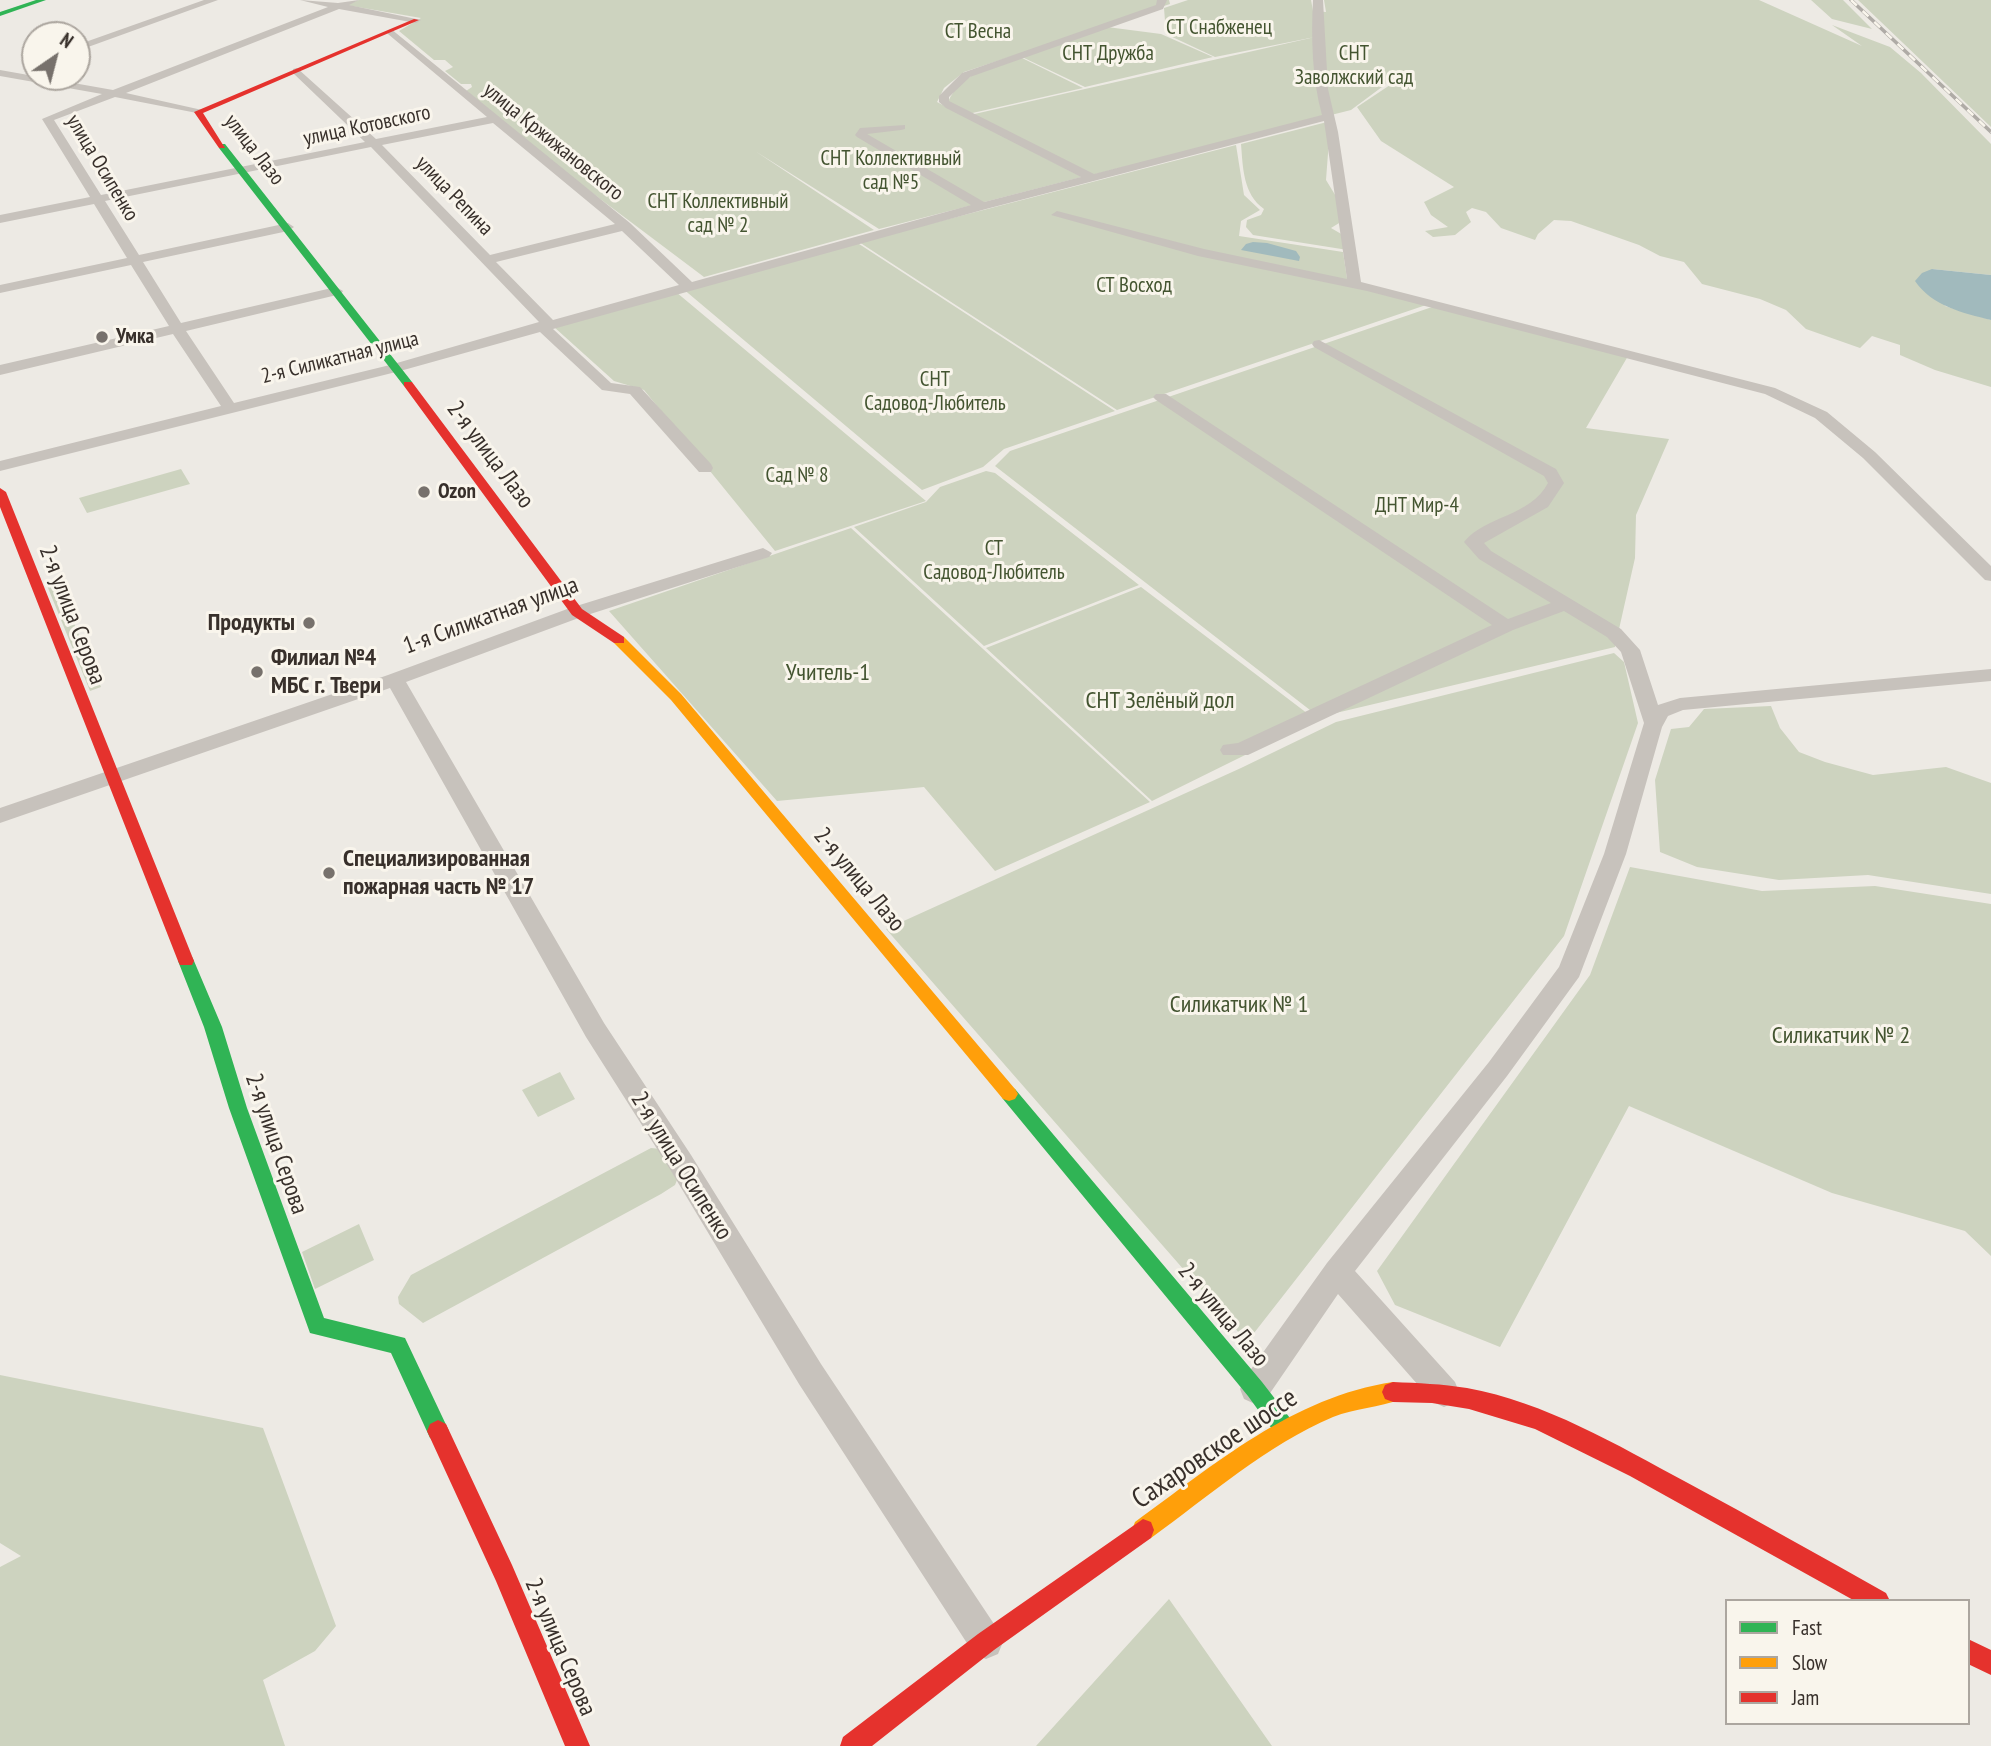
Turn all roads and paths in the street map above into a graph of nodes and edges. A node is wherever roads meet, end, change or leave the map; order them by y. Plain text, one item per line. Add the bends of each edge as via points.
1 (43, 0) edge
2 (213, 0) edge
3 (305, 0) edge
4 (354, 0) edge
5 (1162, 0) edge
6 (1318, 0) edge
7 (339, 6) junction
8 (0, 14) edge
9 (416, 20) joint
10 (391, 32) junction
11 (91, 43) edge
12 (21, 68) edge
13 (297, 71) junction
14 (2, 74) edge
15 (113, 93) junction
16 (198, 112) junction
17 (1327, 117) junction
18 (494, 119) junction
19 (901, 127) dead end
20 (374, 144) junction
21 (241, 171) junction
22 (1091, 177) junction
23 (98, 199) junction
24 (982, 206) junction
25 (1057, 215) dead end
26 (0, 219) edge
27 (625, 226) junction
28 (288, 227) junction
29 (134, 260) junction
30 (487, 260) junction
31 (1355, 284) junction
32 (688, 286) junction
33 (0, 289) edge
34 (336, 290) junction
35 (545, 325) junction
36 (177, 328) junction
37 (1319, 344) dead end
38 (395, 368) junction
39 (0, 370) edge
40 (1161, 397) dead end
41 (229, 407) junction
42 (0, 466) edge
43 (705, 468) dead end
44 (0, 492) edge
45 (763, 553) dead end
46 (1991, 576) edge
47 (1566, 604) junction
48 (577, 612) junction
49 (1506, 626) junction
50 (1991, 675) edge
51 (395, 678) junction
52 (1654, 723) junction
53 (1230, 750) dead end
54 (111, 777) junction
55 (0, 816) edge
56 (1337, 1272) junction
57 (1255, 1389) junction
58 (1444, 1393) junction
59 (1285, 1429) junction
60 (1874, 1599) edge
61 (986, 1642) junction
62 (1970, 1652) edge
63 (1991, 1663) edge
64 (578, 1746) edge
65 (852, 1746) edge

1 - 8 street
2 - 11 street
3 - 7 street
4 - 7 street, улица Осипенко
5 - 22 street via 1160,7 966,75 944,96 950,107
6 - 17 street
7 - 9 street
7 - 15 street, улица Осипенко
9 - 10 street, улица Лазо
10 - 13 street, улица Лазо
10 - 18 street, улица Кржижановского
12 - 14 street
13 - 16 street, улица Лазо
13 - 20 street, улица Репина
14 - 15 street
15 - 16 street
15 - 23 street, улица Осипенко via 48,119
16 - 21 street, улица Лазо
17 - 22 street, 2-я Силикатная улица
17 - 31 street via 1334,130 1332,143
18 - 20 street, улица Котовского
18 - 27 street, улица Кржижановского
19 - 24 street via 864,130 861,135
20 - 21 street, улица Котовского
20 - 30 street, улица Репина
21 - 23 street, улица Котовского
21 - 28 street, улица Лазо
22 - 24 street, 2-я Силикатная улица
23 - 26 street, улица Котовского
23 - 29 street, улица Осипенко
24 - 32 street, 2-я Силикатная улица
25 - 31 street via 1203,253
27 - 30 street
27 - 32 street, улица Кржижановского
28 - 29 street
28 - 34 street, улица Лазо
29 - 33 street
29 - 36 street, улица Осипенко
30 - 35 street, улица Репина
31 - 46 street via 1769,391 1821,415 1869,455
32 - 35 street, 2-я Силикатная улица
34 - 36 street
34 - 38 street, улица Лазо
35 - 38 street, 2-я Силикатная улица
35 - 43 street, улица Репина via 607,387 635,390
36 - 39 street
36 - 41 street, улица Осипенко
37 - 47 street via 1550,473 1556,483 1553,492 1531,510 1473,542 1485,555
38 - 41 street, 2-я Силикатная улица
38 - 48 street, 2-я улица Лазо
40 - 49 street
41 - 42 street, 2-я Силикатная улица
44 - 54 street, 2-я улица Серова
45 - 48 street, 1-я Силикатная улица
47 - 49 street
47 - 52 street via 1614,633 1630,650
48 - 51 street, 1-я Силикатная улица
48 - 57 street, 2-я улица Лазо via 624,645 676,697
49 - 53 street via 1241,750
50 - 52 street via 1680,704 1660,712
51 - 54 street, 1-я Силикатная улица
51 - 61 street, 2-я улица Осипенко via 582,1009 810,1374
52 - 56 street via 1615,854 1570,971
54 - 55 street, 1-я Силикатная улица
54 - 64 street, 2-я улица Серова via 213,1027 317,1326 398,1345
56 - 57 street
56 - 58 street
57 - 59 street, 2-я улица Лазо
58 - 59 street, Сахаровское шоссе via 1406,1391 1360,1397
58 - 60 street, Сахаровское шоссе via 1496,1403 1549,1422
59 - 61 street, Сахаровское шоссе
61 - 65 street, Сахаровское шоссе
62 - 63 street

